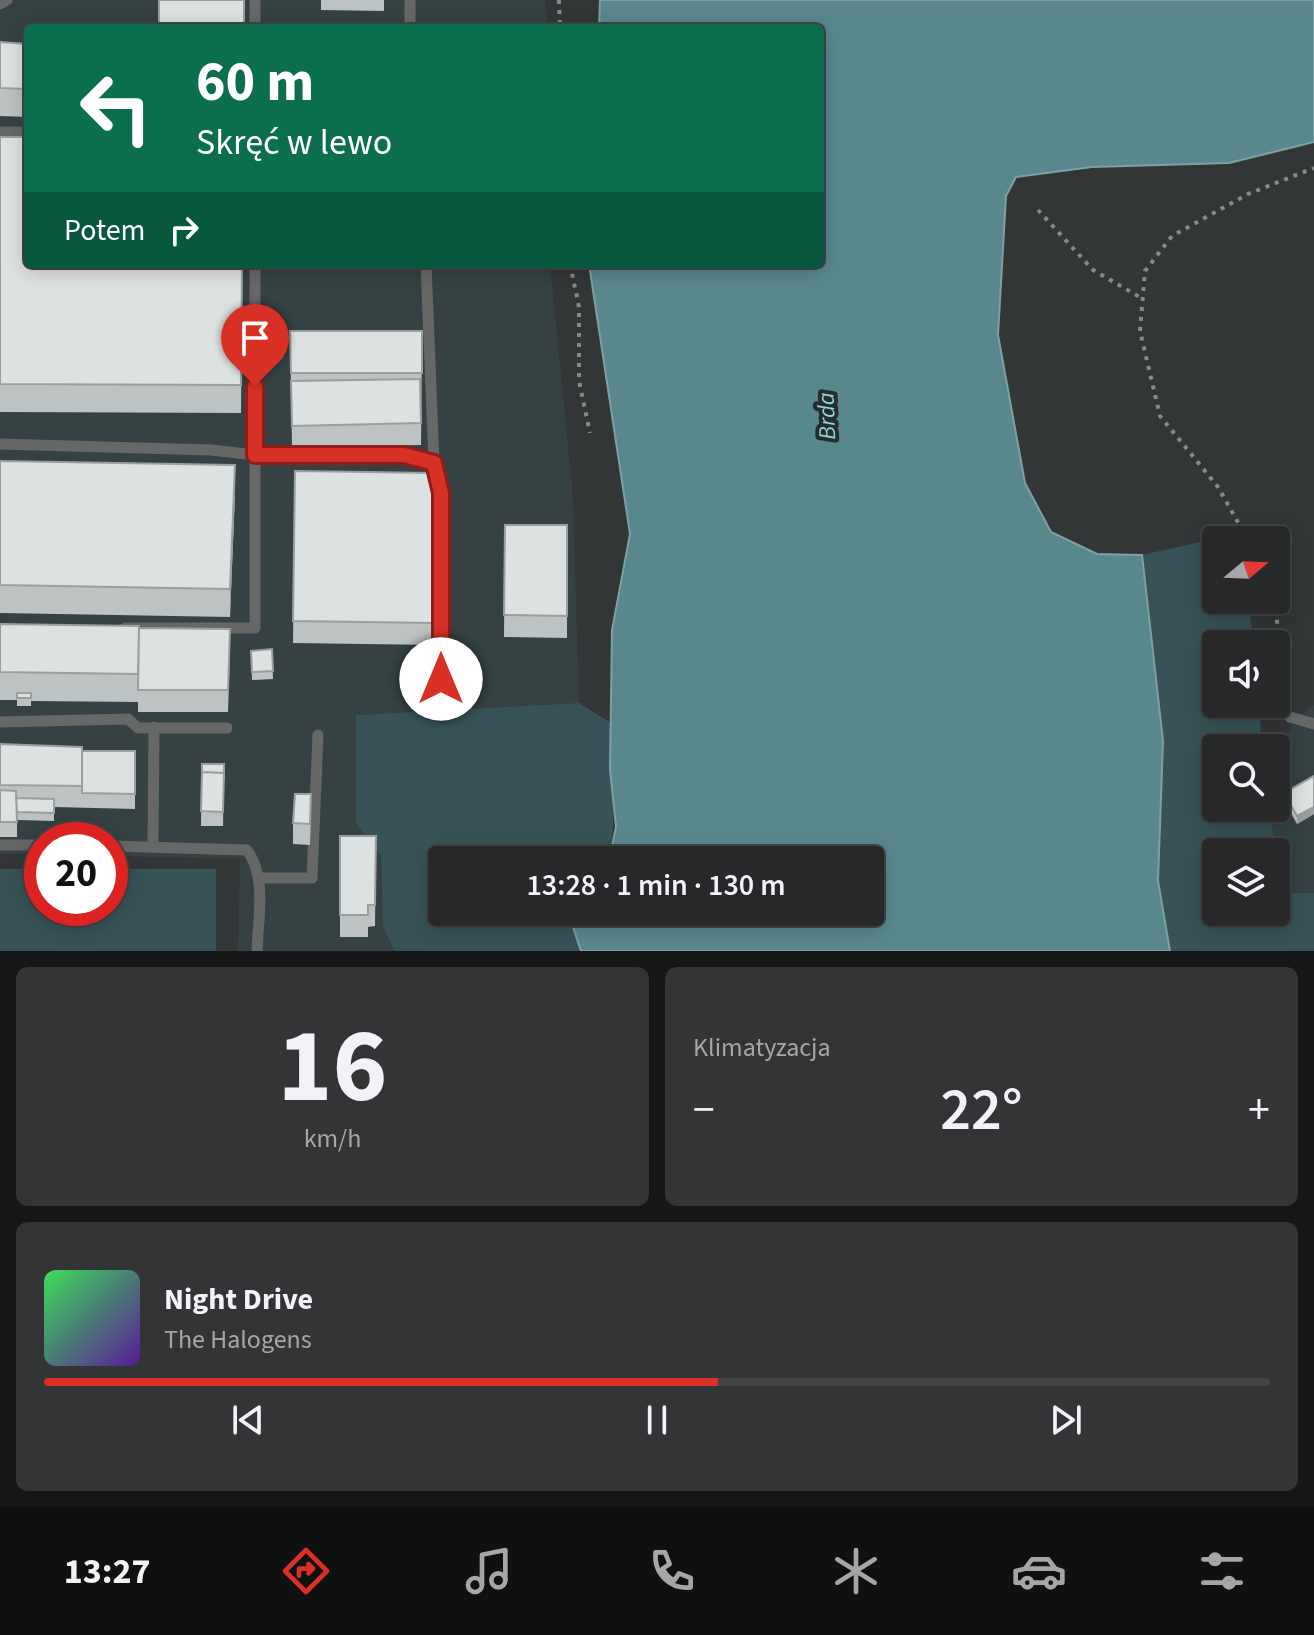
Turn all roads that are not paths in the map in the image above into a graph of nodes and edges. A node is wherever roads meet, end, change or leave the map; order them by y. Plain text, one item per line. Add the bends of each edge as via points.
1 (7, 0) edge
2 (255, 0) edge
3 (410, 0) edge
4 (0, 4) edge
5 (255, 24) edge
6 (410, 24) edge
7 (0, 132) edge
8 (24, 132) edge
9 (255, 268) edge
10 (426, 268) edge
11 (0, 444) edge
12 (255, 455) junction
13 (434, 463) junction
14 (111, 628) edge
15 (441, 679) dead end
16 (1290, 717) dead end
17 (0, 722) edge
18 (1314, 724) edge
19 (154, 727) junction
20 (227, 728) dead end
21 (318, 735) dead end
22 (0, 845) edge
23 (24, 845) edge
24 (128, 846) edge
25 (153, 846) junction
26 (259, 878) junction
27 (257, 951) edge

1 - 4 lane
2 - 5 lane
3 - 6 lane
7 - 8 lane
9 - 12 lane
10 - 13 lane
11 - 12 lane
12 - 13 lane via 404,455
12 - 14 lane via 255,628
13 - 15 lane via 441,493
16 - 18 lane
17 - 19 lane via 128,719 138,728
19 - 20 lane
19 - 25 lane
21 - 26 lane via 312,878
22 - 23 lane
24 - 25 lane
25 - 26 lane via 247,850
26 - 27 lane

